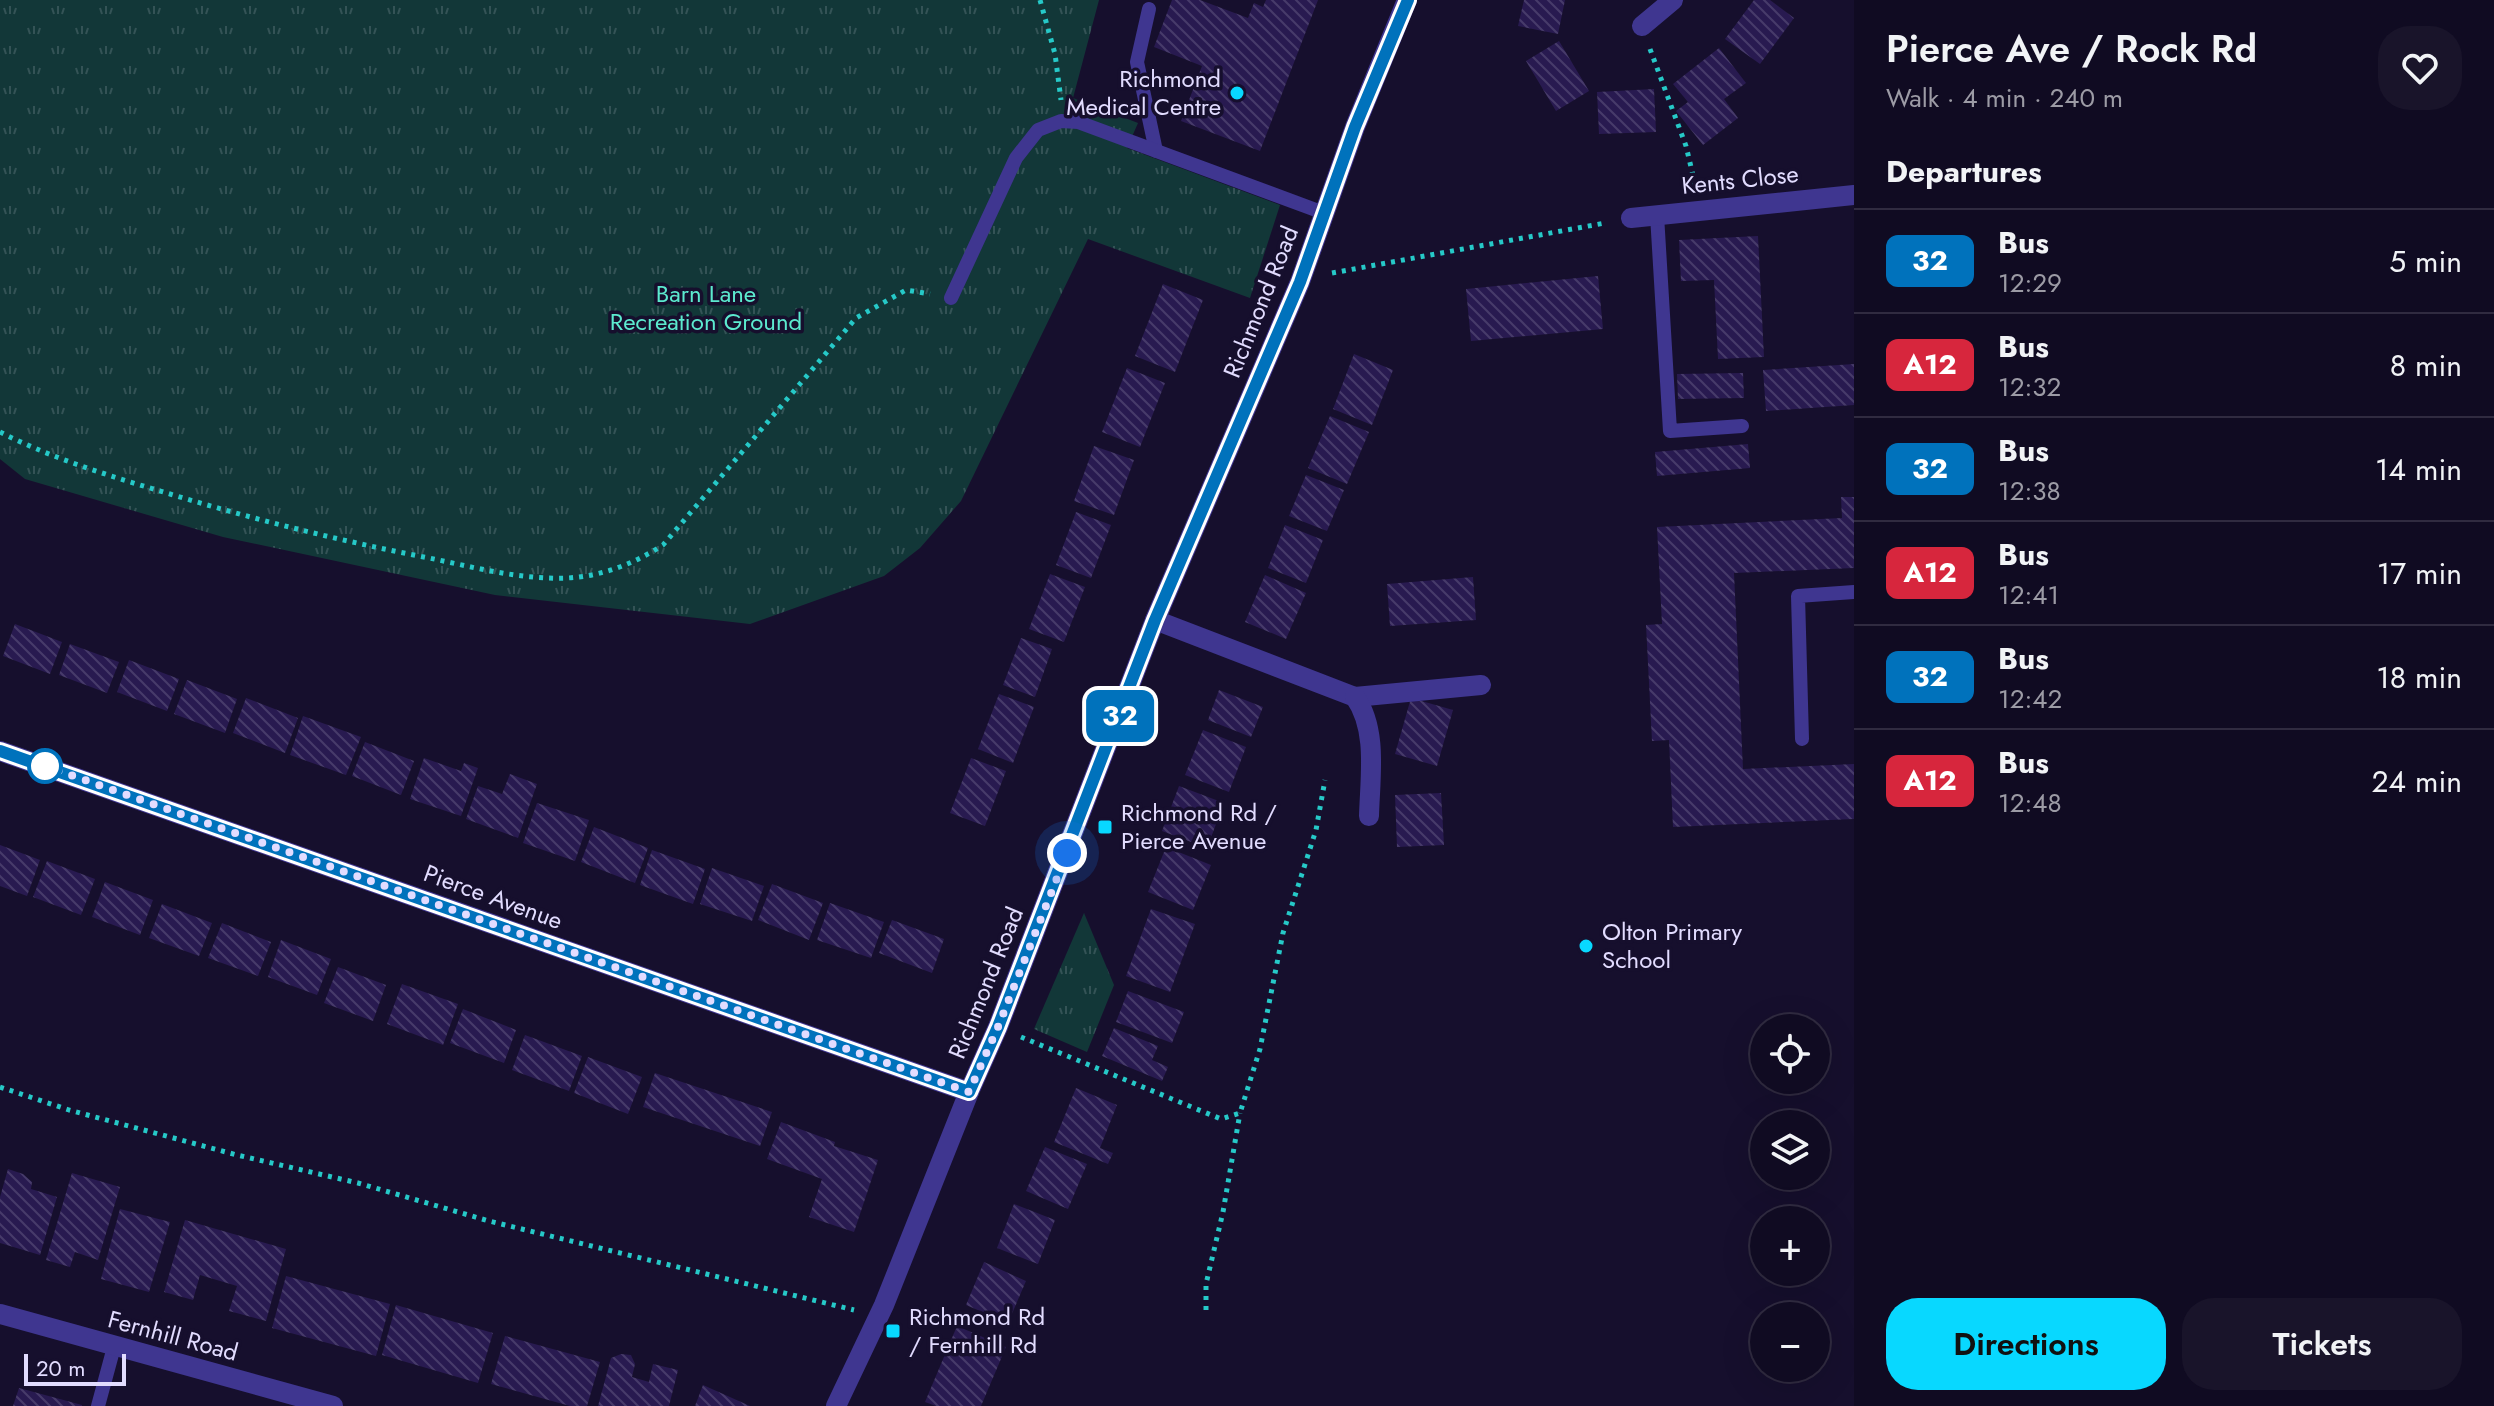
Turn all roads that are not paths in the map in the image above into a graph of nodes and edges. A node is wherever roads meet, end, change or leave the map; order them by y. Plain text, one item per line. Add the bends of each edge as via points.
1 (1407, 0) edge
2 (1673, 0) edge
3 (1149, 9) dead end
4 (1642, 26) road end
5 (1156, 151) junction
6 (1854, 195) edge
7 (1324, 213) junction
8 (1657, 215) junction
9 (1631, 218) road end
10 (951, 298) road end
11 (1742, 426) dead end
12 (1854, 592) edge
13 (1155, 620) junction
14 (1481, 685) dead end
15 (1355, 697) junction
16 (1802, 739) dead end
17 (0, 751) edge
18 (1369, 816) dead end
19 (969, 1092) junction
20 (0, 1314) edge
21 (114, 1347) junction
22 (320, 1404) edge
23 (98, 1406) edge
24 (836, 1406) edge

1 - 7 street, Richmond Road
2 - 4 street
3 - 5 lane via 1137,62
5 - 7 lane
5 - 10 lane via 1078,122 1061,121 1038,130 1016,158
6 - 8 street, Kents Close
7 - 13 street, Richmond Road via 1300,282
8 - 9 street, Kents Close
8 - 11 lane via 1670,431
12 - 16 lane via 1798,596
13 - 15 street
13 - 19 street, Richmond Road
14 - 15 street
15 - 18 street via 1364,710 1370,741
17 - 19 street, Pierce Avenue
19 - 24 street, Richmond Road via 879,1315
20 - 21 street, Fernhill Road
21 - 22 street, Fernhill Road
21 - 23 lane

